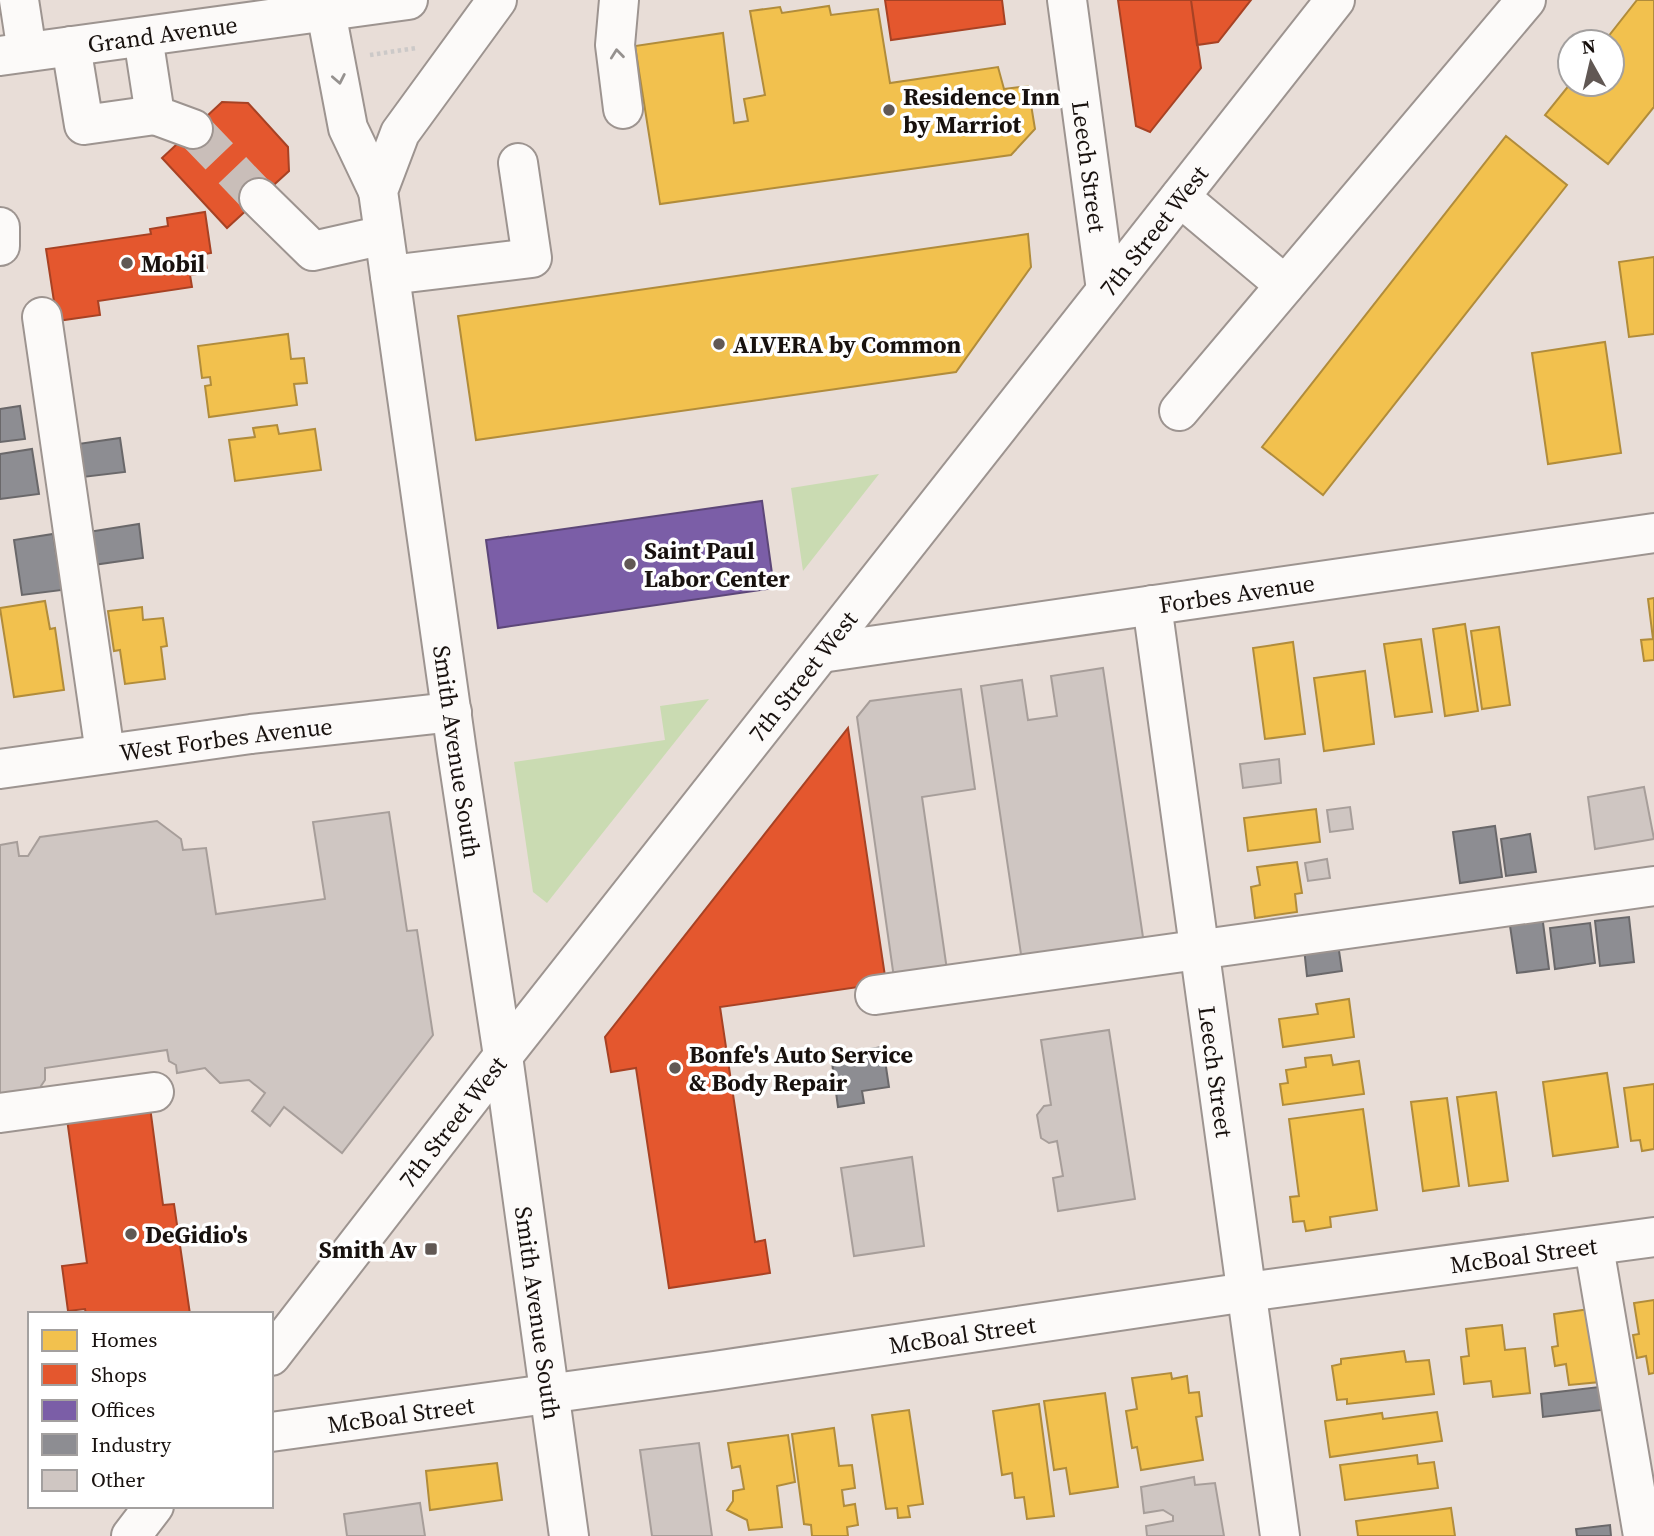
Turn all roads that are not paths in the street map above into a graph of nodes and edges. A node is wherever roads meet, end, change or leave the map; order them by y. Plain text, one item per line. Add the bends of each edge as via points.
1 (19, 0) edge
2 (408, 0) edge
3 (498, 0) edge
4 (619, 0) edge
5 (1067, 0) edge
6 (1335, 0) edge
7 (1526, 0) edge
8 (368, 3) edge
9 (304, 10) edge
10 (143, 37) junction
11 (71, 46) junction
12 (13, 54) edge
13 (623, 109) dead end
14 (155, 115) junction
15 (193, 129) tunnel mouth
16 (518, 163) dead end
17 (378, 191) junction
18 (1180, 197) junction
19 (259, 198) tunnel mouth
20 (0, 227) edge
21 (384, 235) junction
22 (0, 246) edge
23 (390, 275) junction
24 (1286, 285) junction
25 (1106, 290) junction
26 (42, 317) dead end
27 (1179, 411) dead end
28 (1654, 533) edge
29 (1152, 605) junction
30 (821, 653) junction
31 (452, 712) junction
32 (105, 753) junction
33 (0, 769) edge
34 (1654, 886) edge
35 (1200, 948) junction
36 (875, 995) dead end
37 (503, 1056) junction
38 (154, 1092) dead end
39 (0, 1113) edge
40 (1654, 1237) edge
41 (1594, 1247) junction
42 (1247, 1292) junction
43 (273, 1353) edge
44 (548, 1395) junction
45 (273, 1432) edge
46 (152, 1508) edge
47 (131, 1536) edge
48 (569, 1536) edge
49 (1280, 1536) edge
50 (1643, 1536) edge

1 - 12 main road
2 - 8 main road, Grand Avenue
3 - 17 main road, Smith Avenue South via 400,133
13 -> 4 main road via 615,45
5 - 25 main road, Leech Street
6 - 18 main road, 7th Street West
7 - 24 main road
8 - 9 main road, Grand Avenue
9 - 10 main road, Grand Avenue
9 -> 17 main road via 348,128
10 - 11 main road, Grand Avenue
10 - 14 main road
11 - 12 main road, Grand Avenue
11 - 14 main road via 84,125
14 - 15 main road
16 - 23 main road via 532,258
17 - 21 main road, Smith Avenue South
18 - 24 main road
18 - 25 main road, 7th Street West
19 - 21 main road via 313,251
20 - 22 main road
21 - 23 main road, Smith Avenue South
23 - 31 main road, Smith Avenue South
24 - 27 main road
25 - 30 main road, 7th Street West
26 - 32 main road
28 - 29 main road, Forbes Avenue
29 - 30 main road, Forbes Avenue
29 - 35 main road, Leech Street
30 - 37 main road, 7th Street West
31 - 32 main road, West Forbes Avenue
31 - 37 main road, Smith Avenue South
32 - 33 main road, West Forbes Avenue
34 - 35 main road
35 - 36 main road
35 - 42 main road, Leech Street
37 - 43 main road, 7th Street West
37 - 44 main road, Smith Avenue South
38 - 39 main road
40 - 41 main road, McBoal Street
41 - 42 main road, McBoal Street
41 - 50 main road
42 - 44 main road, McBoal Street
42 - 49 main road, Leech Street
44 - 45 main road, McBoal Street
44 - 48 main road, Smith Avenue South
46 - 47 main road

